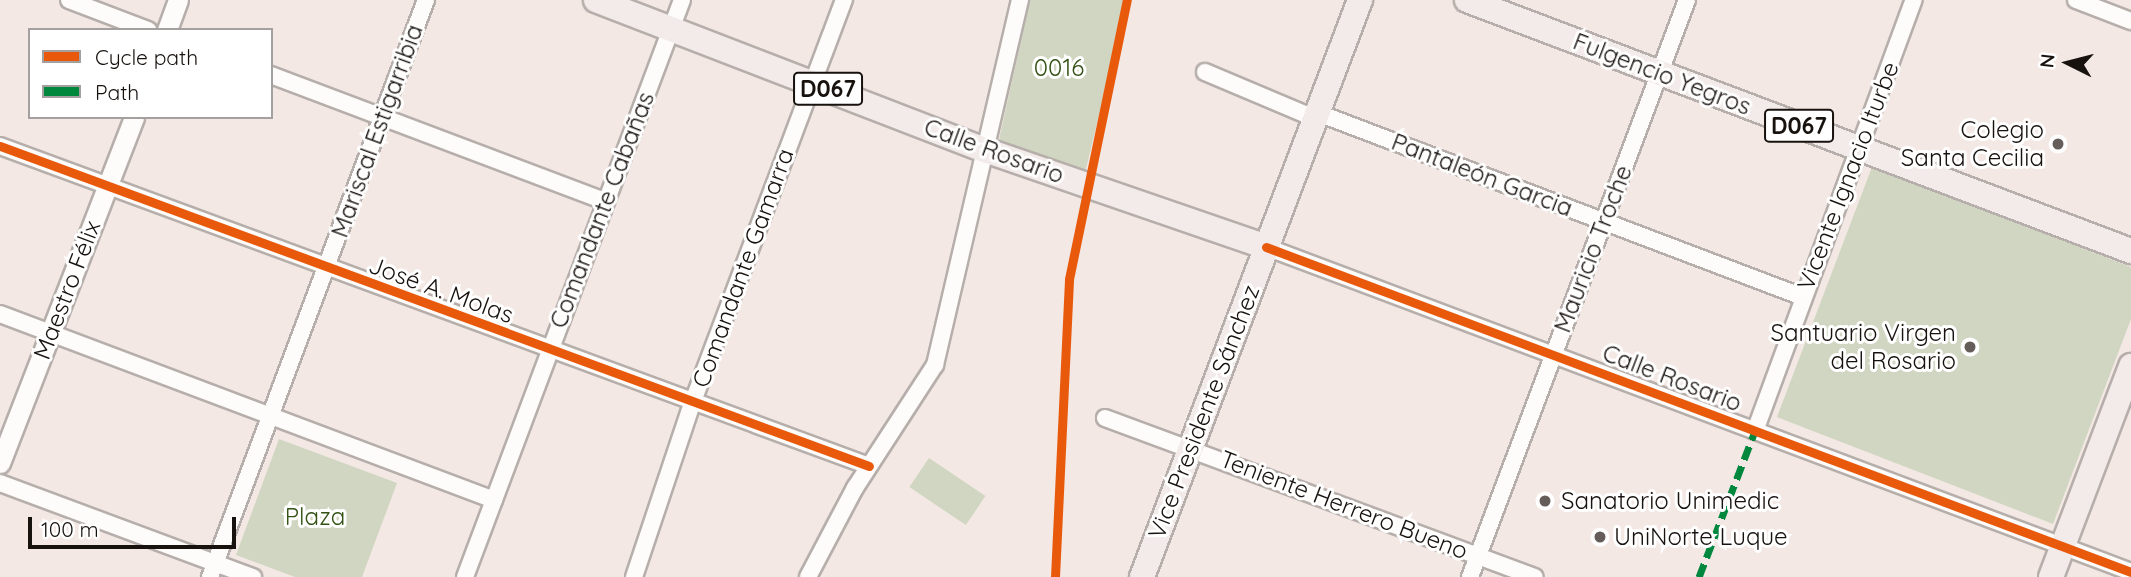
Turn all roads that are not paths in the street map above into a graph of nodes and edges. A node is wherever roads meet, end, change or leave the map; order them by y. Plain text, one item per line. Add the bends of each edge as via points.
1 (69, 0) edge
2 (178, 0) edge
3 (426, 0) edge
4 (596, 0) edge
5 (682, 0) edge
6 (844, 0) edge
7 (1360, 0) edge
8 (1467, 0) edge
9 (1687, 0) edge
10 (1914, 0) edge
11 (2076, 0) edge
12 (1015, 2) edge
13 (2131, 21) edge
14 (143, 28) edge
15 (168, 28) edge
16 (670, 29) junction
17 (1205, 72) dead end
18 (1660, 73) junction
19 (273, 76) edge
20 (812, 83) junction
21 (382, 116) junction
22 (1317, 116) junction
23 (133, 119) edge
24 (0, 146) edge
25 (1858, 148) junction
26 (985, 150) junction
27 (107, 187) junction
28 (606, 201) junction
29 (1605, 221) junction
30 (1266, 247) junction
31 (2131, 251) edge
32 (326, 268) junction
33 (1803, 297) junction
34 (0, 314) edge
35 (50, 333) junction
36 (550, 351) junction
37 (1553, 354) junction
38 (2131, 366) edge
39 (692, 404) junction
40 (272, 416) junction
41 (1105, 418) dead end
42 (1755, 430) junction
43 (1191, 447) junction
44 (0, 463) edge
45 (869, 467) junction
46 (0, 484) edge
47 (494, 500) junction
48 (2063, 546) junction
49 (1479, 556) junction
50 (213, 570) edge
51 (2131, 572) edge
52 (253, 577) edge
53 (465, 577) edge
54 (634, 577) edge
55 (808, 577) edge
56 (1142, 577) edge
57 (1470, 577) edge
58 (1535, 577) edge
59 (2052, 577) edge

1 - 14 street
2 - 15 street
3 - 21 street, Mariscal Estigarribia
4 - 16 main road, Calle Rosario / D067
5 - 16 street, Comandante Cabañas
6 - 20 street, Comandante Gamarra
7 - 22 main road, Vice Presidente Sánchez
8 - 18 main road, Fulgencio Yegros / D067
9 - 18 street, Mauricio Troche
10 - 25 street, Vicente Ignacio Iturbe
11 - 13 street
12 - 26 street
16 - 20 main road, Calle Rosario / D067
16 - 28 street, Comandante Cabañas
17 - 22 street, Pantaleón Garcia
18 - 25 main road, Fulgencio Yegros / D067
18 - 29 street, Mauricio Troche
19 - 21 street
20 - 26 main road, Calle Rosario / D067
20 - 39 street, Comandante Gamarra
21 - 28 street
21 - 32 street, Mariscal Estigarribia
22 - 29 street, Pantaleón Garcia
22 - 30 main road, Vice Presidente Sánchez
23 - 27 street, Maestro Félix
24 - 27 street, José A. Molas
25 - 31 main road, Fulgencio Yegros / D067
25 - 33 street, Vicente Ignacio Iturbe
26 - 30 main road, Calle Rosario / D067
26 - 45 street via 935,365
27 - 32 street, José A. Molas
27 - 35 street, Maestro Félix
28 - 36 street, Comandante Cabañas
29 - 33 street, Pantaleón Garcia
29 - 37 street, Mauricio Troche
30 - 37 street, Calle Rosario / D067
30 - 43 main road, Vice Presidente Sánchez
32 - 36 street, José A. Molas
32 - 40 street, Mariscal Estigarribia
33 - 42 street, Vicente Ignacio Iturbe
34 - 35 street
35 - 40 street
35 - 44 street, Maestro Félix
36 - 39 street, José A. Molas
36 - 47 street, Comandante Cabañas
37 - 42 street, Calle Rosario / D067
37 - 49 street, Mauricio Troche
38 - 48 main road
39 - 45 street, José A. Molas
39 - 54 street, Comandante Gamarra
40 - 47 street
40 - 50 street, Mariscal Estigarribia
41 - 43 street, Teniente Herrero Bueno
42 - 48 street, Calle Rosario
43 - 49 street, Teniente Herrero Bueno
43 - 56 main road, Vice Presidente Sánchez
45 - 55 street
46 - 50 street
47 - 53 street, Comandante Cabañas
48 - 51 street, Calle Rosario
48 - 59 main road
49 - 57 street, Mauricio Troche
49 - 58 street, Teniente Herrero Bueno
50 - 52 street

